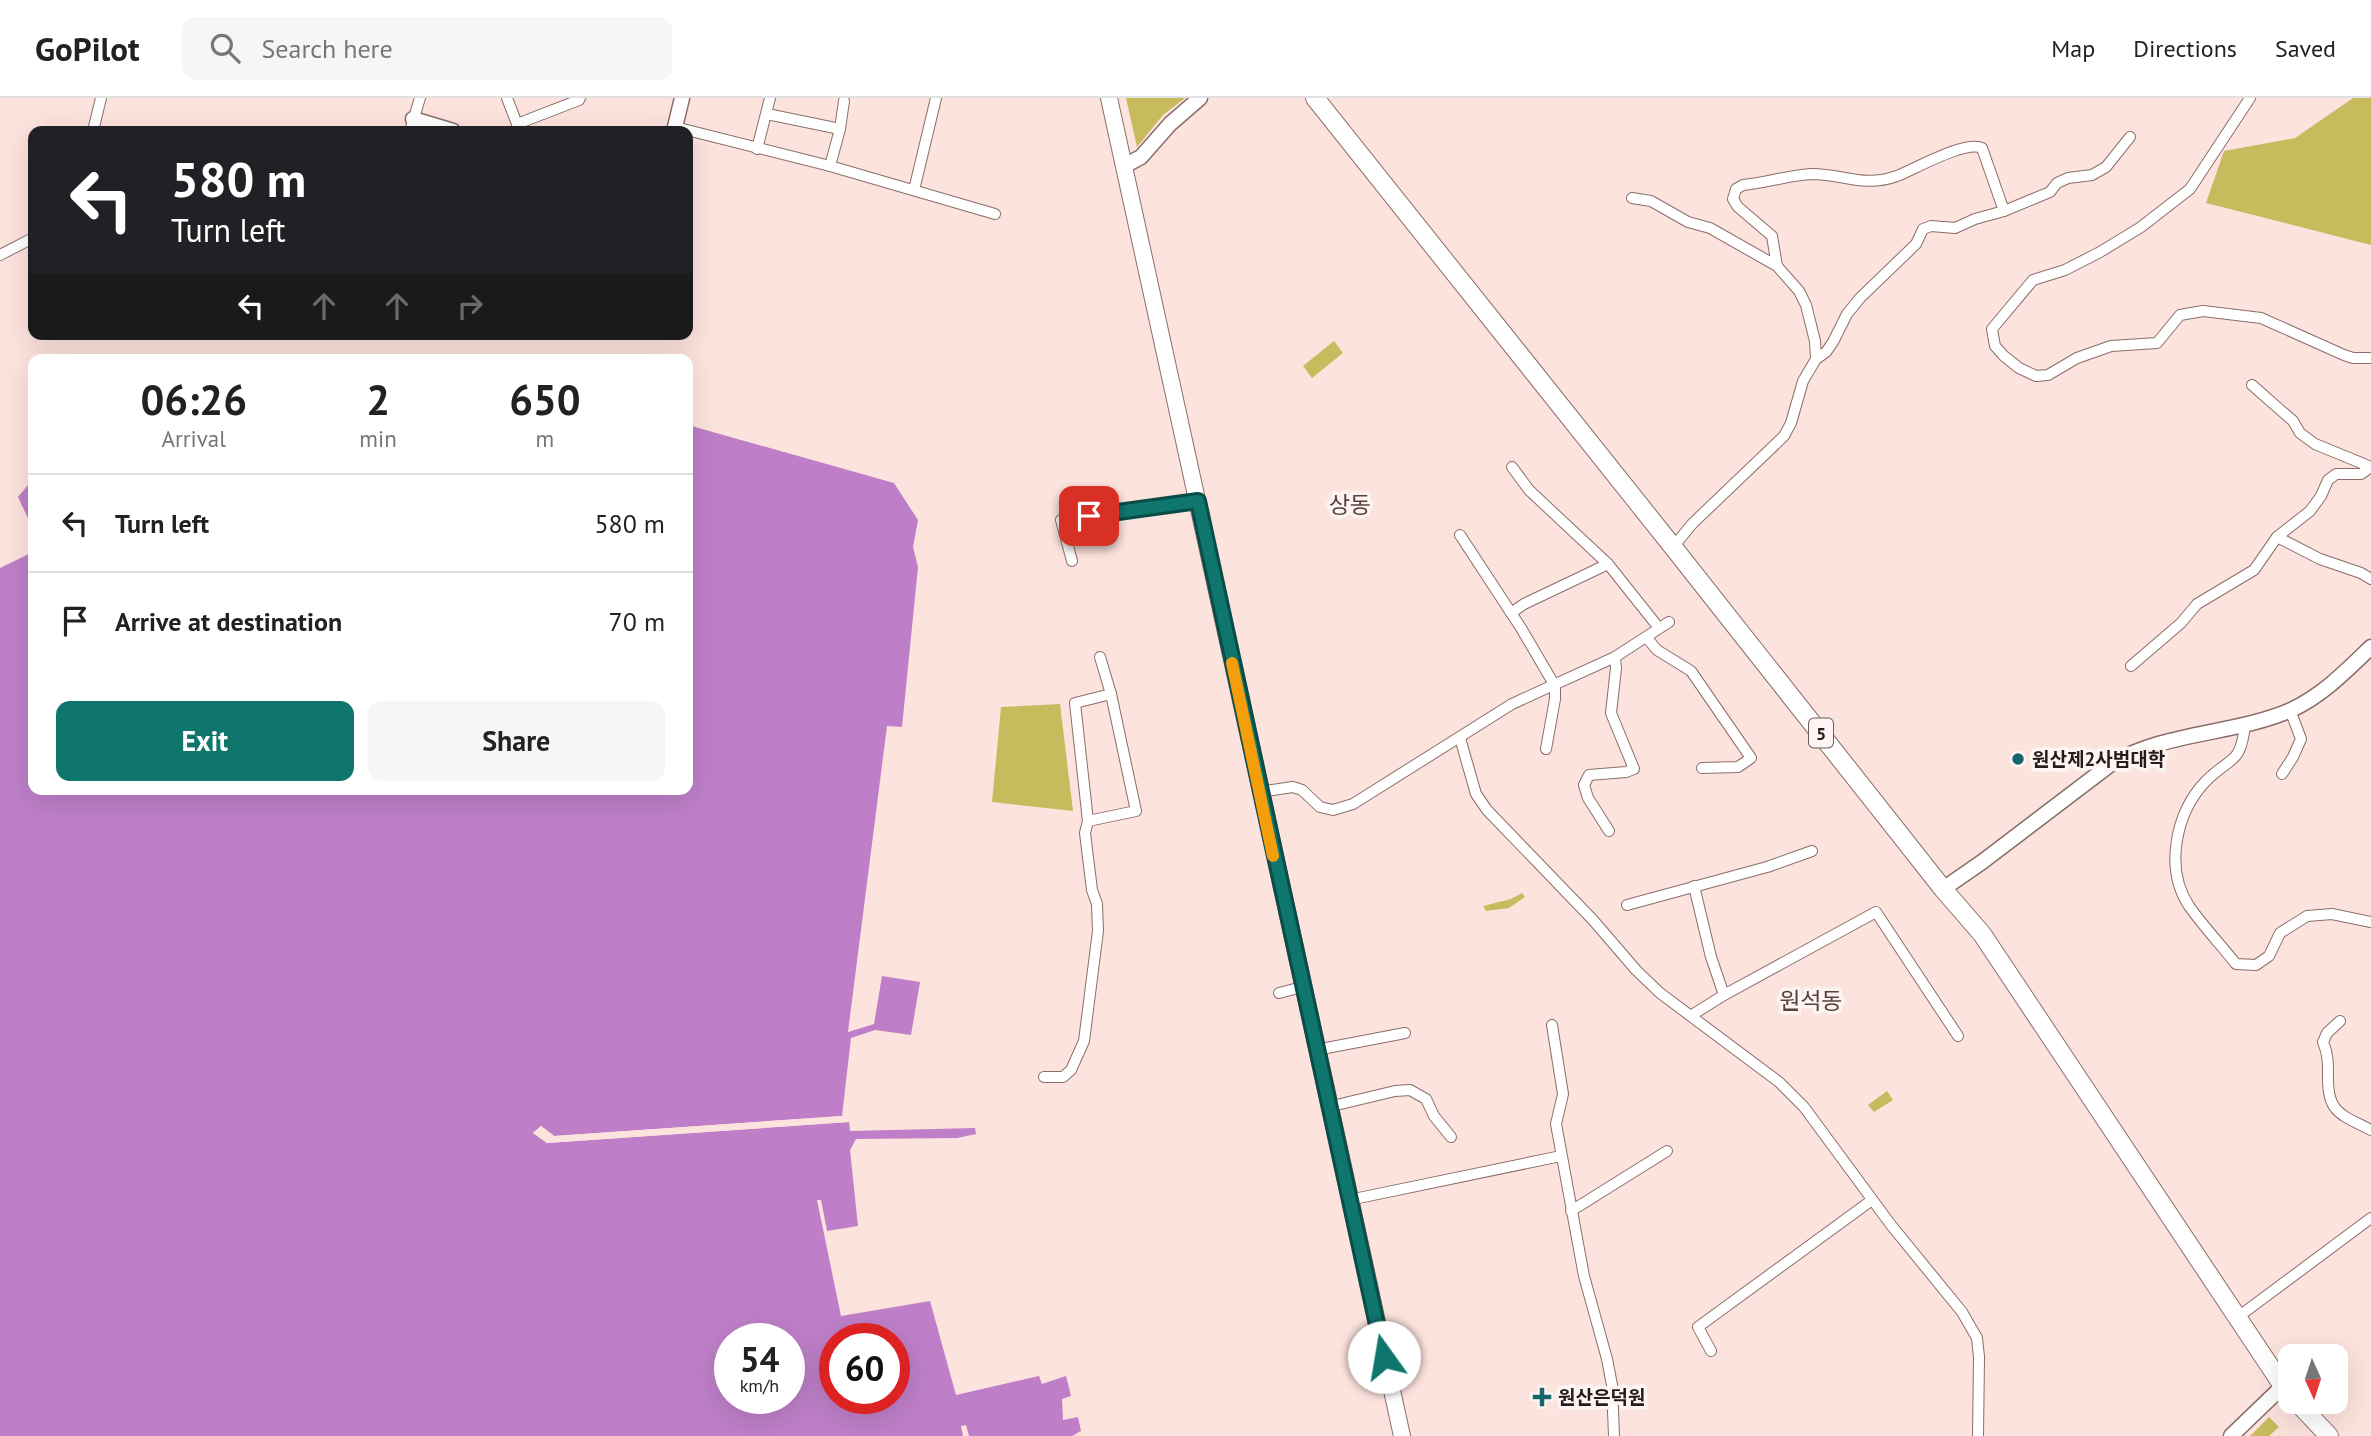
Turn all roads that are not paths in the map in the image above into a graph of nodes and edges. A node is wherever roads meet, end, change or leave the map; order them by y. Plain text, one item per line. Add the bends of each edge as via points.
1 (101, 98) edge
2 (420, 98) edge
3 (507, 98) edge
4 (580, 98) edge
5 (680, 98) edge
6 (770, 98) edge
7 (936, 98) edge
8 (1109, 98) edge
9 (1200, 98) edge
10 (1315, 98) edge
11 (2250, 98) edge
12 (844, 101) dead end
13 (767, 114) junction
14 (412, 125) edge
15 (94, 126) edge
16 (675, 126) edge
17 (840, 130) junction
18 (693, 134) edge
19 (2130, 137) dead end
20 (757, 149) junction
21 (830, 166) junction
22 (1124, 166) junction
23 (914, 190) junction
24 (1632, 198) dead end
25 (2004, 211) junction
26 (995, 214) dead end
27 (28, 240) edge
28 (0, 254) edge
29 (1777, 266) junction
30 (2371, 358) edge
31 (1816, 359) junction
32 (2252, 385) dead end
33 (1512, 467) dead end
34 (2371, 467) edge
35 (1198, 501) junction
36 (1460, 535) dead end
37 (2277, 537) junction
38 (1673, 547) junction
39 (1072, 561) dead end
40 (1608, 564) junction
41 (2371, 579) edge
42 (1511, 613) junction
43 (1669, 622) dead end
44 (1659, 628) junction
45 (1647, 638) junction
46 (2371, 647) edge
47 (1100, 657) dead end
48 (1615, 657) junction
49 (2131, 666) dead end
50 (1555, 686) junction
51 (1111, 694) junction
52 (2290, 710) junction
53 (2245, 724) junction
54 (1460, 738) junction
55 (1546, 749) dead end
56 (1702, 768) dead end
57 (2282, 774) dead end
58 (1259, 792) junction
59 (1088, 821) junction
60 (1609, 831) dead end
61 (1812, 851) dead end
62 (1694, 886) junction
63 (1943, 889) junction
64 (1627, 905) dead end
65 (2371, 922) edge
66 (1302, 987) junction
67 (1279, 993) dead end
68 (1724, 995) junction
69 (1692, 1015) junction
70 (2340, 1021) dead end
71 (1552, 1025) dead end
72 (1405, 1033) dead end
73 (1958, 1036) dead end
74 (1316, 1050) junction
75 (1044, 1077) dead end
76 (1328, 1107) junction
77 (2371, 1130) edge
78 (1451, 1137) dead end
79 (1667, 1151) dead end
80 (1561, 1156) junction
81 (1872, 1199) junction
82 (1349, 1200) junction
83 (1571, 1211) junction
84 (2371, 1218) edge
85 (2238, 1317) junction
86 (1711, 1351) dead end
87 (2278, 1377) edge
88 (2278, 1397) edge
89 (2308, 1414) edge
90 (1402, 1436) edge
91 (1614, 1436) edge
92 (1978, 1436) edge
93 (2231, 1436) edge
94 (2329, 1436) edge

1 - 15 street
2 - 14 street
3 - 4 street via 517,124
5 - 16 street
6 - 13 street
7 - 23 street
8 - 22 main road
9 - 22 street via 1141,157
10 - 38 highway, 5
11 - 30 street via 2190,189 2100,252 2033,280 1992,329 1995,346 2019,368 2042,377 2101,349 2157,343 2180,315 2203,311 2261,318 2344,355
12 - 17 street
13 - 17 street
13 - 20 street
17 - 21 street
18 - 20 street
19 - 25 street via 2106,167 2092,175 2068,178 2050,192
20 - 21 street
21 - 23 street
22 - 35 main road
23 - 26 street
24 - 29 street via 1651,201 1688,222 1710,228
25 - 29 street via 1982,148 1976,145 1875,181 1814,174 1743,185 1733,199 1772,236
25 - 31 street via 1955,228 1923,229 1916,244 1860,298 1826,352
27 - 28 street
29 - 31 street via 1800,291 1806,305
31 - 38 street via 1803,381 1784,436
32 - 34 street via 2293,421 2300,433
33 - 40 street via 1529,490
34 - 37 street via 2361,474 2336,474 2310,510
35 - 39 street via 1061,520
35 - 58 main road
36 - 42 street
37 - 41 street
37 - 49 street via 2254,570 2197,604
38 - 63 highway, 5
40 - 42 street
40 - 44 street
42 - 50 street
43 - 44 street
44 - 45 street
45 - 48 street
45 - 56 street via 1657,650 1691,671 1751,758 1738,767
46 - 52 street via 2314,698
47 - 51 street
48 - 50 street
48 - 60 street via 1611,713 1634,769 1589,775 1584,785
50 - 54 street via 1513,704
50 - 55 street
51 - 59 street via 1075,703
51 - 59 street via 1136,811
52 - 53 street
52 - 57 street via 2301,739
53 - 63 street via 2129,754
53 - 65 street via 2241,750 2207,780 2185,812 2176,856 2188,904 2236,964 2245,966 2269,956 2280,933 2307,916 2332,914
54 - 58 street via 1353,804 1333,810 1320,807 1303,790 1293,787
54 - 69 street via 1476,794 1487,810 1636,970
58 - 66 main road
59 - 75 street via 1085,833 1098,931 1084,1041 1071,1070 1063,1077
61 - 62 street
62 - 64 street
62 - 68 street
63 - 85 highway, 5 via 1982,934
66 - 67 street
66 - 74 main road
68 - 69 street
68 - 73 street via 1877,912
69 - 81 street via 1804,1107
70 - 77 street via 2323,1042 2328,1053 2330,1104
71 - 80 street via 1563,1094 1556,1124
72 - 74 street
74 - 76 main road
76 - 78 street via 1410,1090 1426,1099
76 - 82 main road
79 - 83 street
80 - 82 street
80 - 83 street
81 - 86 street via 1698,1327
81 - 92 street via 1962,1312 1977,1338
82 - 90 main road
83 - 91 street via 1612,1385
84 - 85 street
85 - 87 highway, 5
88 - 93 street
89 - 94 highway

